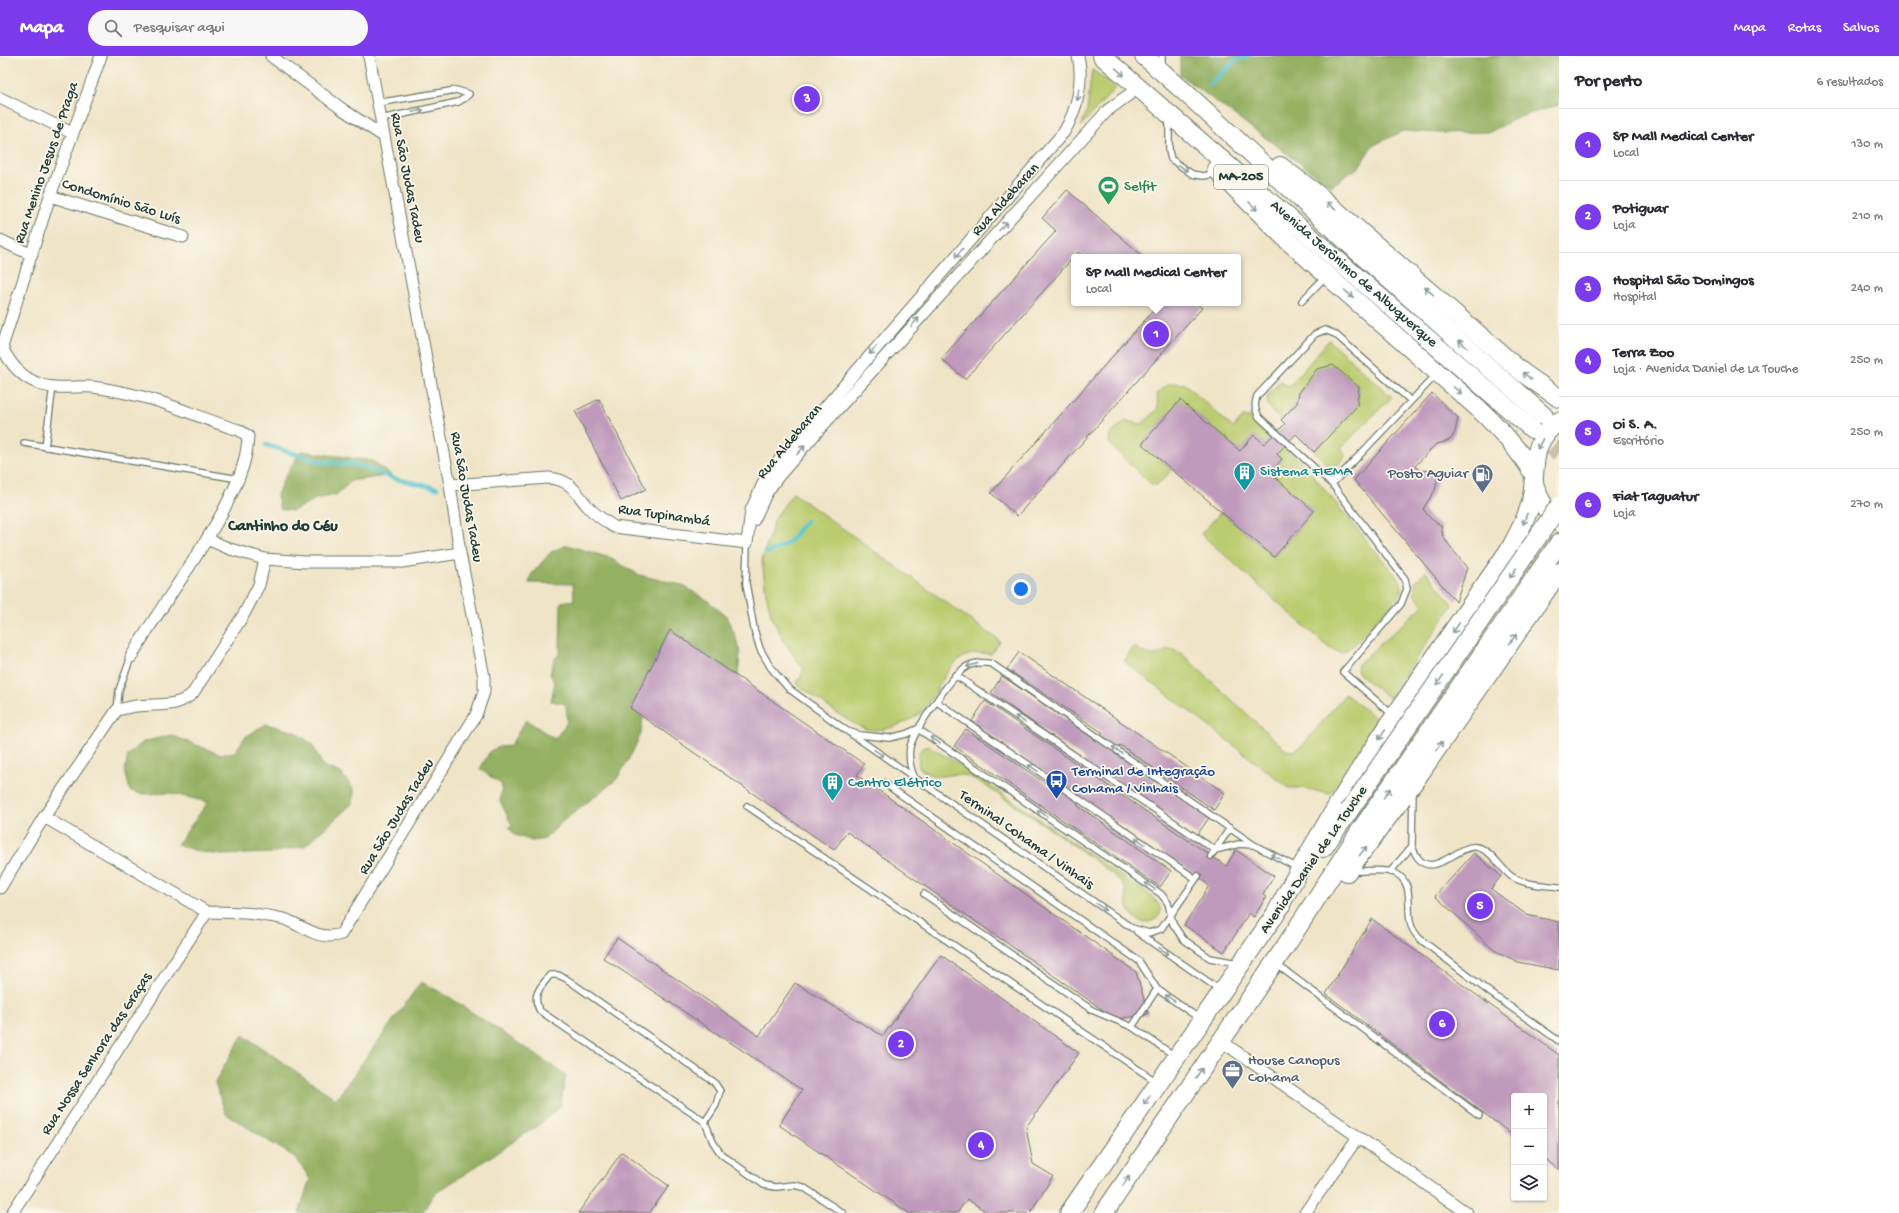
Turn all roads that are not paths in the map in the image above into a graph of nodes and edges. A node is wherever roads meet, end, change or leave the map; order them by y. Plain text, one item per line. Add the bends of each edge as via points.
1 (101, 56) edge
2 (271, 56) edge
3 (369, 56) edge
4 (1078, 56) edge
5 (1102, 56) edge
6 (1144, 56) edge
7 (1162, 64) edge
8 (1138, 88) junction
9 (0, 98) edge
10 (377, 103) junction
11 (1197, 103) junction
12 (380, 119) junction
13 (1169, 121) junction
14 (72, 133) junction
15 (383, 136) junction
16 (1220, 173) junction
17 (50, 196) junction
18 (183, 237) dead end
19 (0, 240) edge
20 (32, 255) junction
21 (1327, 275) junction
22 (1302, 301) dead end
23 (1, 348) edge
24 (1438, 373) junction
25 (53, 386) junction
26 (1559, 398) edge
27 (1411, 401) junction
28 (1552, 419) edge
29 (1532, 430) tunnel mouth
30 (24, 443) dead end
31 (45, 447) junction
32 (1533, 477) junction
33 (239, 480) junction
34 (1332, 484) junction
35 (450, 485) junction
36 (1559, 506) edge
37 (1559, 523) edge
38 (207, 540) junction
39 (747, 543) junction
40 (1559, 543) edge
41 (460, 553) junction
42 (265, 559) junction
43 (1559, 572) edge
44 (131, 657) joint
45 (955, 676) junction
46 (937, 702) junction
47 (117, 710) junction
48 (1395, 716) junction
49 (918, 729) junction
50 (847, 731) junction
51 (916, 779) junction
52 (1414, 782) junction
53 (884, 783) dead end
54 (747, 806) dead end
55 (44, 817) junction
56 (1230, 828) junction
57 (1254, 845) junction
58 (1412, 846) junction
59 (1215, 850) junction
60 (1211, 856) dead end
61 (1299, 868) junction
62 (1348, 871) junction
63 (1390, 872) junction
64 (1559, 887) edge
65 (0, 888) edge
66 (924, 894) dead end
67 (207, 912) junction
68 (1274, 916) junction
69 (1170, 917) junction
70 (1132, 928) junction
71 (1285, 947) junction
72 (1274, 963) junction
73 (1241, 964) junction
74 (1157, 989) junction
75 (1221, 991) junction
76 (1202, 1020) junction
77 (1132, 1027) junction
78 (1221, 1041) junction
79 (1559, 1041) edge
80 (1176, 1057) junction
81 (1159, 1083) junction
82 (1480, 1115) dead end
83 (705, 1122) junction
84 (1358, 1137) junction
85 (12, 1213) edge
86 (843, 1213) edge
87 (1070, 1213) edge
88 (1104, 1213) edge
89 (1305, 1213) edge
90 (1467, 1213) edge

1 - 14 street, Rua Menino Jesus de Praga
2 - 15 street
3 - 10 street, Rua São Judas Tadeu
4 -> 39 street, Rua Aldebaran via 1078,97 1071,120 1064,132 768,473 751,510
5 -> 8 main road, Avenida Jerônimo de Albuquerque / MA-205
6 - 7 main road, Avenida Jerônimo de Albuquerque / MA-205
7 - 11 main road, Avenida Jerônimo de Albuquerque / MA-205
8 - 13 main road
8 - 29 main road, Avenida Jerônimo de Albuquerque / MA-205
39 -> 8 street, Rua Aldebaran via 761,504 777,478 1108,110
9 - 14 street
10 - 12 street, Rua São Judas Tadeu
12 -> 10 lane via 458,102 469,94 456,90
26 -> 11 main road via 1523,373 1317,194
28 -> 11 main road, Avenida Jerônimo de Albuquerque / MA-205 via 1357,251
12 - 15 street, Rua São Judas Tadeu
13 - 16 main road
13 -> 16 lane via 1168,151 1171,159 1192,174 1203,176
14 - 17 street, Rua Menino Jesus de Praga
15 - 35 street, Rua São Judas Tadeu
16 -> 21 main road via 1287,240
17 - 18 street, Condomínio São Luís
17 - 20 street, Rua Menino Jesus de Praga
19 - 20 street
20 - 23 street, Rua Menino Jesus de Praga
21 - 22 lane
21 -> 24 main road
23 - 25 street, Rua Menino Jesus de Praga via 9,362 27,378 39,384
24 - 27 lane
24 -> 32 main road via 1500,429 1522,454
25 - 31 lane
25 - 33 street, Rua Menino Jesus de Praga via 94,388 144,397 244,432 248,436 248,443
27 - 34 lane
27 - 34 lane via 1335,334 1324,330 1315,334 1258,396 1255,409 1259,417
28 -> 32 main road via 1534,458
30 - 31 lane
31 - 33 lane
32 - 37 main road via 1538,498 1548,514
32 -> 48 main road via 1531,501 1525,522 1511,547
33 - 38 street, Rua Menino Jesus de Praga
34 - 48 lane via 1405,579 1407,589 1401,604 1343,672
35 - 39 street, Rua Tupinambá via 560,479 570,484 590,509 614,527
35 - 41 street, Rua São Judas Tadeu
36 -> 68 main road, Avenida Daniel de La Touche, bridge
38 - 42 street
38 - 44 street, Rua Menino Jesus de Praga via 146,630
39 - 50 lane, Terminal Cohama / Vinhais via 748,606 760,649 771,668 788,688
71 -> 40 main road, Avenida Daniel de La Touche via 1364,826
41 - 42 street via 402,562
41 - 67 street, Rua São Judas Tadeu via 484,677 482,701 356,913 341,934 325,937 288,920 270,916
42 - 47 street via 259,585 244,614 194,693 177,704 135,706
52 -> 43 main road
44 - 47 lane, Rua Menino Jesus de Praga via 119,690
45 - 46 lane
56 -> 45 lane via 992,664 973,664
59 -> 45 lane
46 - 49 lane
69 -> 46 lane, Terminal Cohama / Vinhais via 1197,878
47 - 55 street, Rua Menino Jesus de Praga
48 -> 61 main road
49 - 50 lane via 889,738 869,737
49 - 51 lane via 912,740 909,757 911,772
69 -> 49 lane via 1168,903 1161,894
50 -> 51 lane, Terminal Cohama / Vinhais
51 -> 70 lane, Terminal Cohama / Vinhais
52 - 58 lane
62 -> 52 main road
53 - 74 lane via 1139,961
54 - 81 lane
55 - 65 street, Rua Menino Jesus de Praga
55 - 67 street
56 - 57 lane
56 - 59 lane
57 - 59 lane via 1239,844
61 -> 57 lane
58 - 63 lane
58 - 64 lane via 1421,861 1430,864 1444,861 1476,847 1483,849 1512,877
59 - 60 lane
61 - 68 main road
62 - 63 lane
62 - 71 main road
63 - 79 lane via 1402,878 1409,890 1410,920 1420,939
66 - 77 lane via 1092,1010
67 - 85 street, Rua Nossa Senhora das Graças
68 - 73 main road, Avenida Daniel de La Touche
69 - 70 lane, Terminal Cohama / Vinhais via 1156,932 1145,933
69 - 73 lane via 1183,939 1210,958
70 -> 75 lane, Terminal Cohama / Vinhais
71 - 72 main road, Avenida Daniel de La Touche
72 - 78 main road, Avenida Daniel de La Touche
72 - 82 lane
73 - 75 main road, Avenida Daniel de La Touche
76 -> 74 lane
74 - 77 lane
75 - 76 main road, Avenida Daniel de La Touche
76 - 80 main road, Avenida Daniel de La Touche
77 - 80 lane
78 - 84 street
88 -> 78 main road, Avenida Daniel de La Touche
80 - 81 main road, Avenida Daniel de La Touche
81 -> 87 main road, Avenida Daniel de La Touche
83 - 83 lane via 719,1098 720,1090 714,1082 565,978 550,975 535,997 535,1003 540,1011
83 - 86 lane via 721,1154 764,1185 803,1187
84 - 89 street
84 - 90 street

